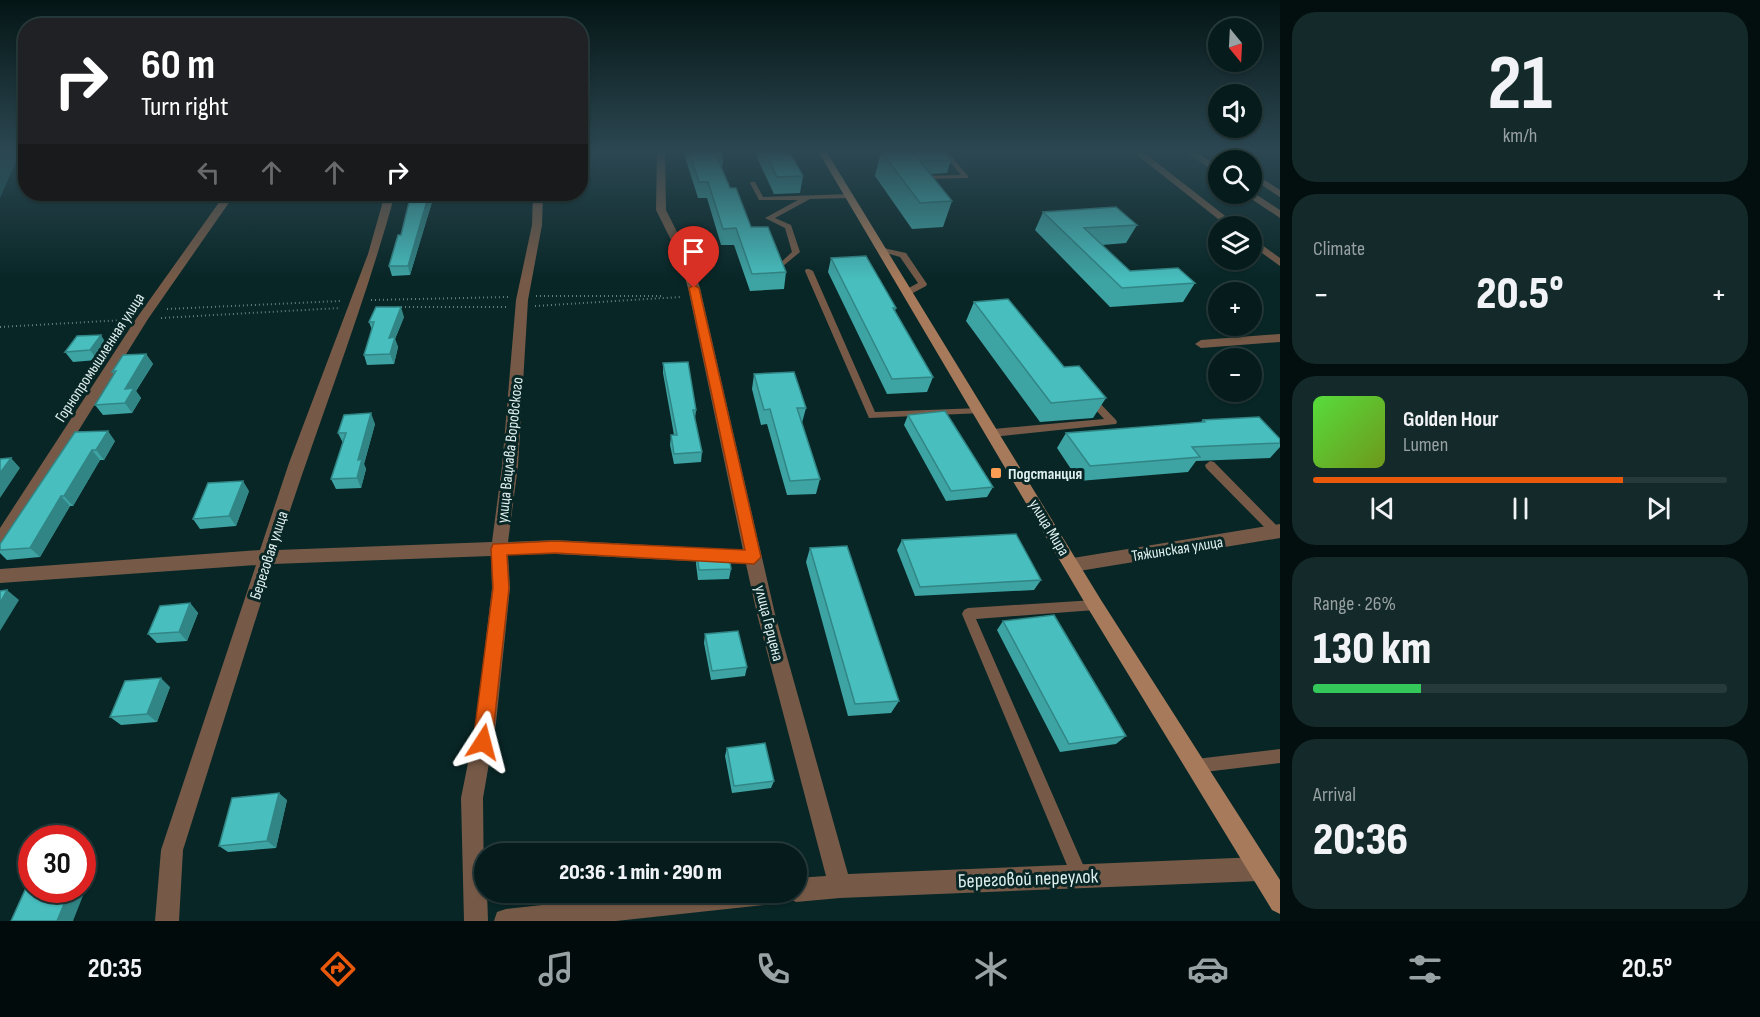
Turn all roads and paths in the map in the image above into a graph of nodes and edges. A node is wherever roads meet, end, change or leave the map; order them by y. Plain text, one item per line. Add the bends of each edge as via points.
1 (661, 194) edge
2 (758, 194) edge
3 (1192, 194) edge
4 (850, 196) joint
5 (809, 197) junction
6 (225, 201) edge
7 (388, 201) edge
8 (538, 201) edge
9 (1262, 202) edge
10 (1280, 215) edge
11 (1220, 216) edge
12 (1262, 248) edge
13 (1280, 262) edge
14 (782, 265) edge
15 (809, 271) dead end
16 (522, 296) junction
17 (696, 296) junction
18 (356, 301) junction
19 (149, 310) junction
20 (1280, 338) edge
21 (1202, 344) dead end
22 (1080, 387) edge
23 (980, 411) junction
24 (993, 433) junction
25 (1210, 465) dead end
26 (1278, 532) edge
27 (0, 542) edge
28 (499, 549) junction
29 (267, 557) junction
30 (754, 557) junction
31 (1073, 565) junction
32 (0, 576) edge
33 (1095, 605) junction
34 (1280, 756) edge
35 (1196, 766) junction
36 (1259, 868) junction
37 (1080, 876) junction
38 (840, 885) junction
39 (807, 889) edge
40 (1280, 902) edge
41 (672, 903) edge
42 (167, 921) edge
43 (476, 921) edge
44 (506, 921) edge

1 - 17 street, улица Герцена via 661,210 683,254
2 - 5 lane via 760,199
3 - 11 street
4 - 5 lane
4 - 23 main road, улица Мира
5 - 14 lane via 769,218 788,227 796,252
6 - 19 street, Горнопромышленная улица
7 - 18 street, Береговая улица
8 - 16 street, улица Вацлава Воровского via 537,225
9 - 10 street
12 - 13 street
15 - 23 lane via 872,416
16 - 17 path
16 - 18 path
16 - 28 street, улица Вацлава Воровского via 510,466
17 - 30 street, улица Герцена
18 - 19 path
18 - 29 street, Береговая улица
19 - 27 street, Горнопромышленная улица
20 - 21 street
22 - 24 lane via 1112,422
23 - 24 main road, улица Мира
24 - 31 main road, улица Мира
25 - 26 lane
26 - 31 street, Тяжинская улица
28 - 29 street
28 - 30 street via 555,547
28 - 43 street, улица Вацлава Воровского via 499,610 486,723 472,798
29 - 32 street
29 - 42 street, Береговая улица via 172,850
30 - 38 street, улица Герцена
31 - 33 main road, улица Мира
33 - 35 main road, улица Мира
33 - 37 lane via 968,614
34 - 35 lane
35 - 36 main road, улица Мира
36 - 37 street, Береговой переулок
36 - 40 main road, улица Мира
37 - 38 street, Береговой переулок
38 - 39 street, Береговой переулок
41 - 44 street

